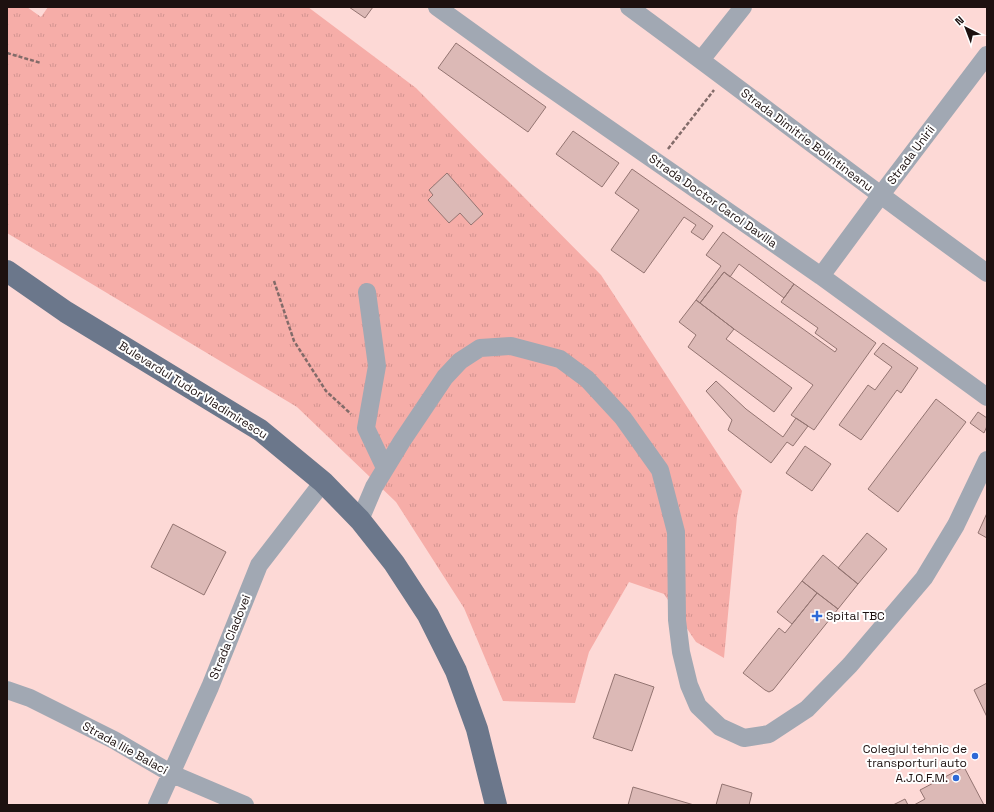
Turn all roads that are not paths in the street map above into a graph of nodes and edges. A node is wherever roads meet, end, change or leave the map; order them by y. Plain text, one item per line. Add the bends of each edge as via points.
1 (437, 7) edge
2 (629, 7) edge
3 (744, 7) edge
4 (987, 55) edge
5 (701, 60) junction
6 (880, 196) junction
7 (7, 271) edge
8 (987, 273) edge
9 (821, 276) junction
10 (367, 292) dead end
11 (987, 397) edge
12 (987, 460) edge
13 (386, 468) junction
14 (323, 482) junction
15 (360, 520) junction
16 (7, 690) edge
17 (172, 774) junction
18 (158, 805) edge
19 (245, 805) edge
20 (496, 805) edge

1 - 9 street, Strada Doctor Carol Davilla
2 - 5 street, Strada Dimitrie Bolintineanu
3 - 5 street
4 - 6 street, Strada Unirii
5 - 6 street, Strada Dimitrie Bolintineanu
6 - 8 street, Strada Dimitrie Bolintineanu
6 - 9 street, Strada Unirii
7 - 14 main road, Bulevardul Tudor Vladimirescu via 66,312 260,430
9 - 11 street, Strada Doctor Carol Davilla
10 - 13 street via 377,366 366,428
12 - 13 street via 956,525 924,578 855,659 807,709 769,734 744,738 720,728 698,706 689,685 677,620 676,532 660,470 624,418 587,379 560,359 511,346 480,348 460,361 444,377
13 - 15 street via 374,487
14 - 15 main road, Bulevardul Tudor Vladimirescu
14 - 17 street, Strada Cladovei via 259,565
15 - 20 main road, Bulevardul Tudor Vladimirescu via 394,563 428,615 456,671 477,729
16 - 17 street, Strada Ilie Balaci via 30,698 114,740
17 - 18 street, Strada Cladovei
17 - 19 street, Strada Ilie Balaci

